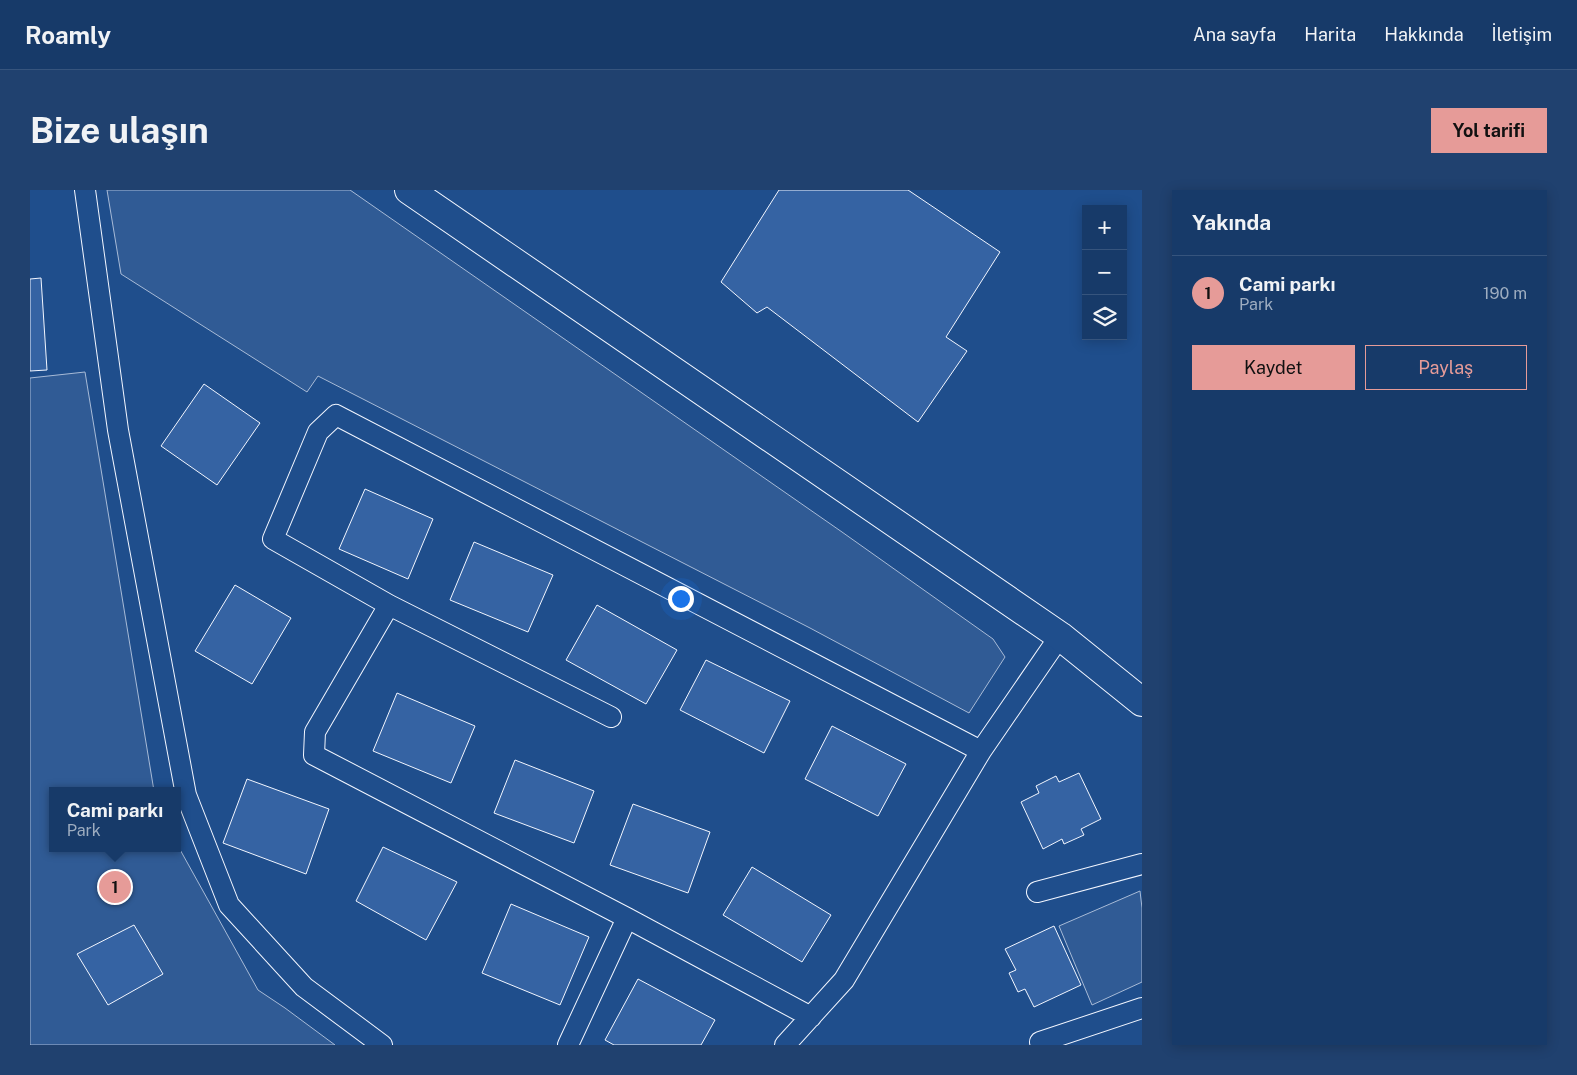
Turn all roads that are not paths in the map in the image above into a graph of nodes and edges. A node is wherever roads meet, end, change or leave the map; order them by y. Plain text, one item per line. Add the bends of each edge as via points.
1 (85, 190) edge
2 (409, 190) edge
3 (389, 605) junction
4 (1060, 636) junction
5 (1142, 702) edge
6 (611, 717) dead end
7 (981, 751) junction
8 (1142, 864) edge
9 (1037, 892) dead end
10 (627, 918) junction
11 (1142, 1008) edge
12 (811, 1017) junction
13 (1040, 1042) dead end
14 (382, 1045) edge
15 (568, 1045) edge
16 (785, 1045) edge

1 - 14 street via 118,430 186,795 229,905 304,987
2 - 4 street
3 - 6 street
3 - 7 street via 273,539 318,432 336,415
3 - 10 street via 315,732 314,755
4 - 5 street
4 - 7 street
7 - 12 street via 844,980
8 - 9 street
10 - 12 street
10 - 15 street
11 - 13 street
12 - 16 street

